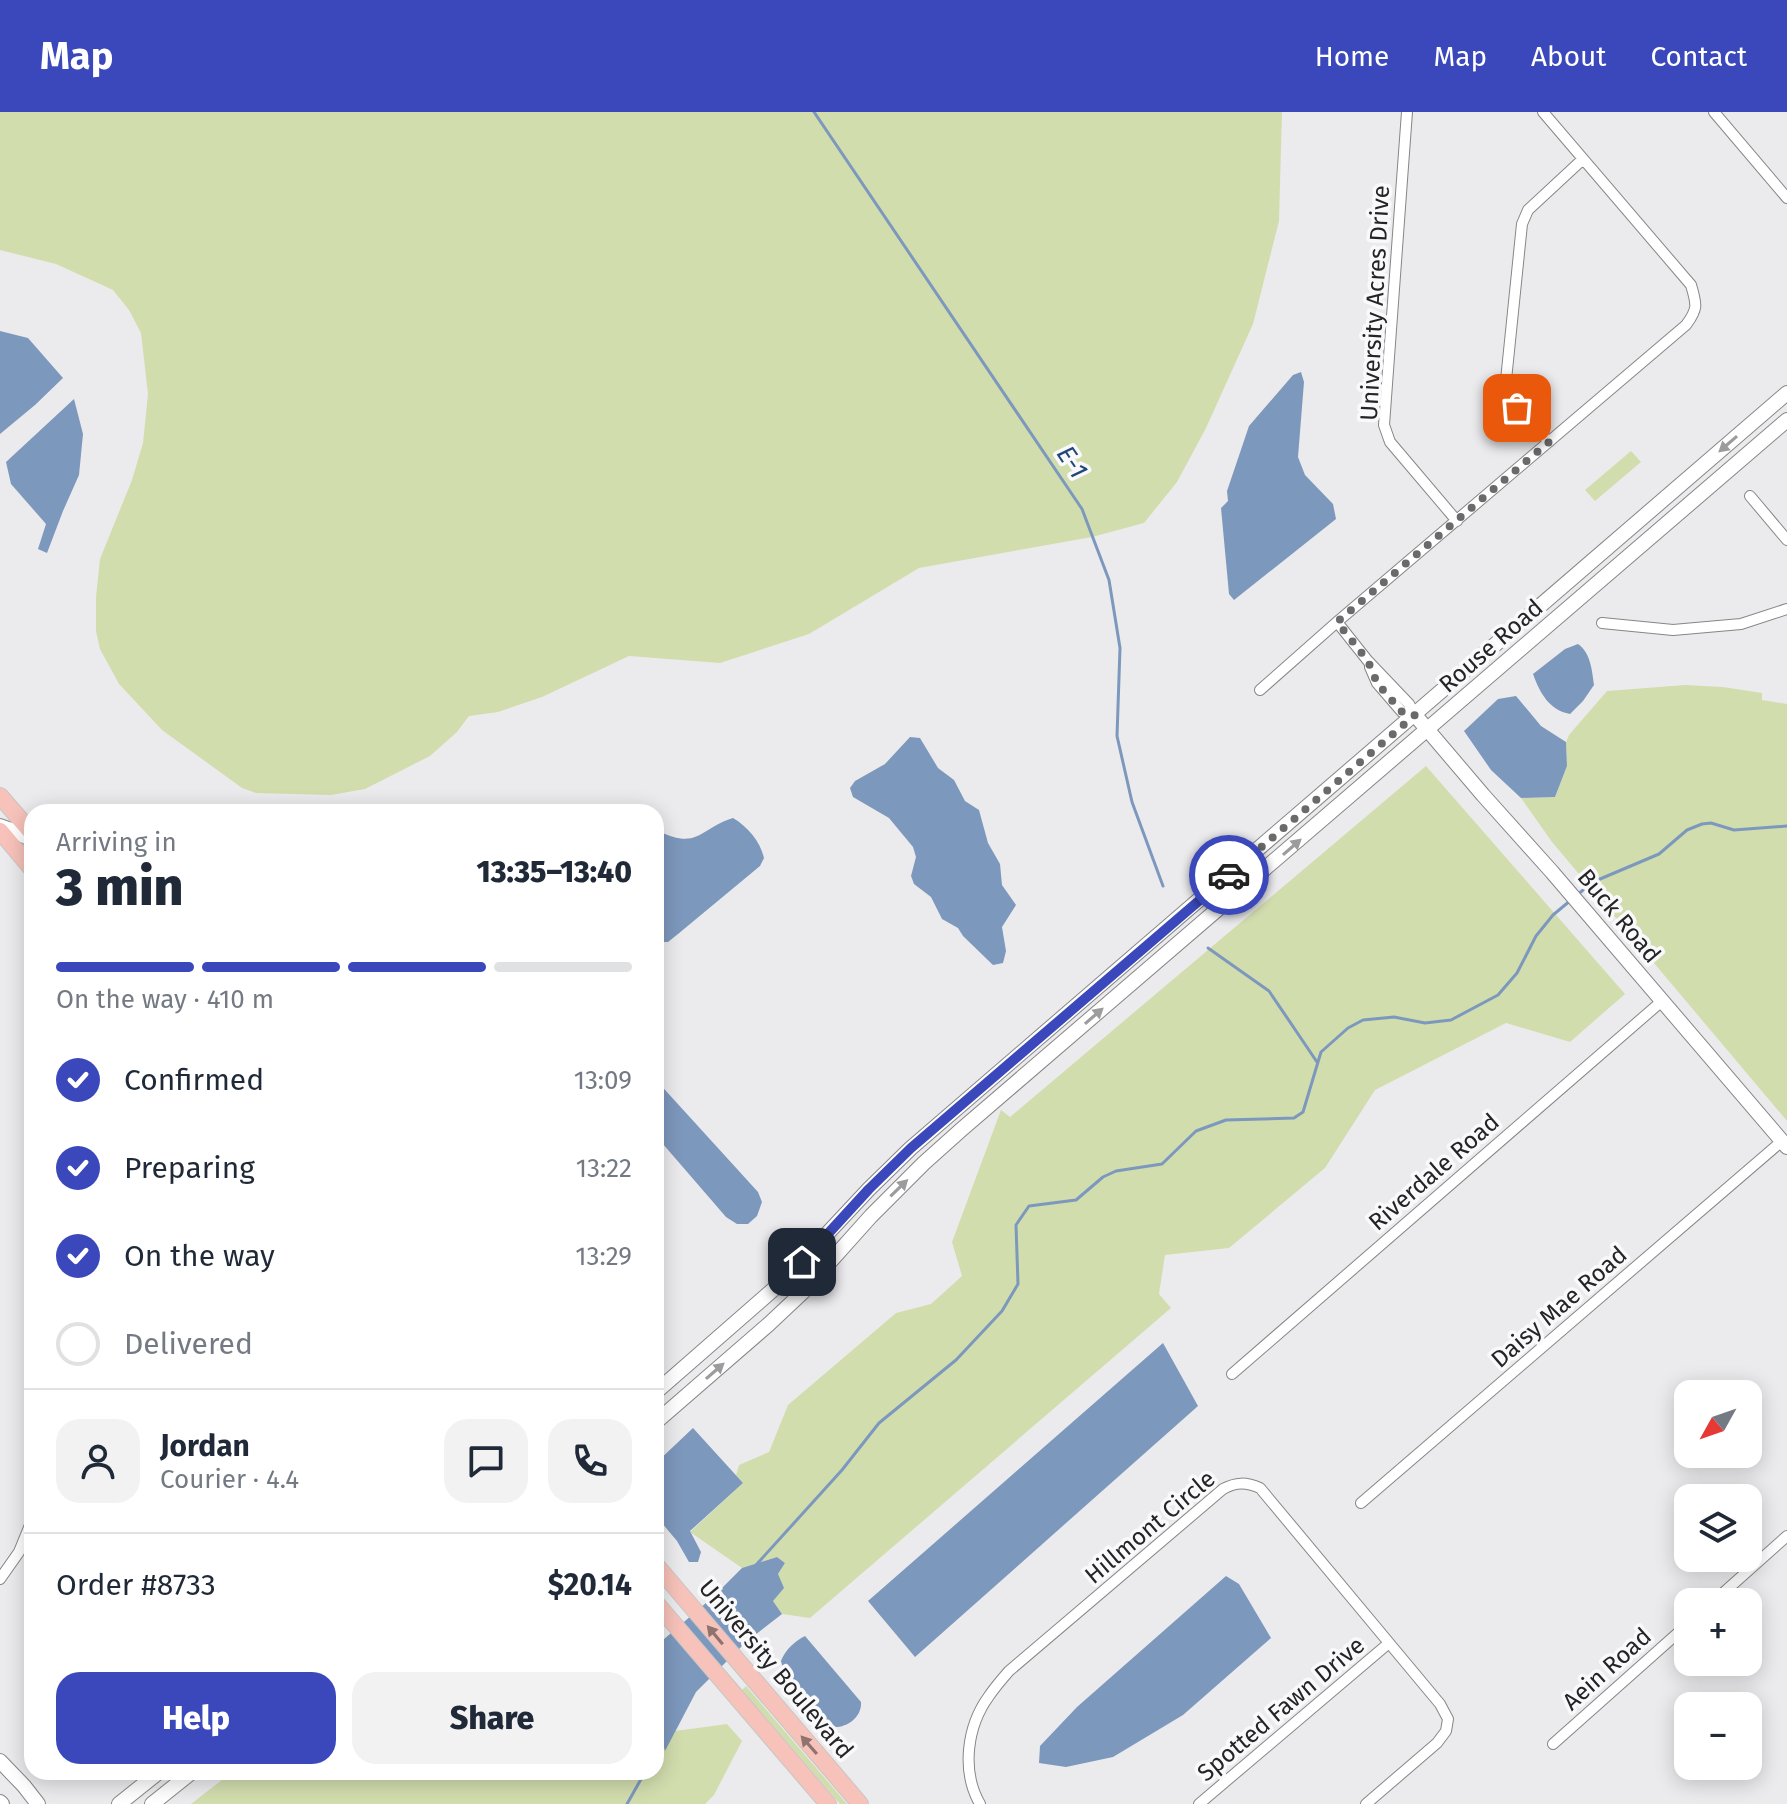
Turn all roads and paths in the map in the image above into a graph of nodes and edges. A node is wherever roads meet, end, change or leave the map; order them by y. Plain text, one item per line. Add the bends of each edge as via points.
1 (1407, 112) edge
2 (1543, 112) edge
3 (1714, 112) edge
4 (1583, 159) junction
5 (1787, 198) edge
6 (1787, 393) edge
7 (1787, 420) edge
8 (1549, 442) junction
9 (1750, 496) dead end
10 (1457, 521) junction
11 (1787, 540) edge
12 (1787, 609) edge
13 (1337, 622) junction
14 (1602, 623) dead end
15 (1260, 690) dead end
16 (1415, 715) junction
17 (1427, 730) junction
18 (0, 796) edge
19 (24, 824) edge
20 (0, 829) edge
21 (24, 836) edge
22 (24, 859) edge
23 (1662, 1001) junction
24 (1784, 1144) edge
25 (911, 1148) junction
26 (924, 1163) junction
27 (1232, 1374) dead end
28 (664, 1385) edge
29 (664, 1415) edge
30 (1361, 1503) dead end
31 (1787, 1536) edge
32 (24, 1540) edge
33 (664, 1575) edge
34 (0, 1579) edge
35 (1729, 1588) edge
36 (664, 1613) edge
37 (1674, 1636) edge
38 (1389, 1643) junction
39 (1553, 1744) dead end
40 (0, 1761) edge
41 (149, 1780) edge
42 (182, 1780) edge
43 (38, 1804) edge
44 (119, 1804) edge
45 (152, 1804) edge
46 (828, 1804) edge
47 (860, 1804) edge
48 (980, 1804) edge
49 (1199, 1804) edge
50 (1366, 1804) edge

1 - 10 street, University Acres Drive via 1384,425 1390,442
2 - 4 street
3 - 5 street
4 - 8 street via 1528,210 1522,224 1506,380 1517,408
4 - 8 street via 1691,285 1696,303 1686,325
6 -> 16 street, Rouse Road
7 - 17 street, Rouse Road
8 - 10 street
9 - 11 street
10 - 13 street
12 - 14 street via 1741,624 1687,629
13 - 15 street
13 - 16 street, Buck Road
16 - 17 street, Buck Road
16 - 25 street, Rouse Road
17 - 23 street, Buck Road
26 -> 17 street, Rouse Road
18 - 19 main road
20 - 21 street
20 - 22 main road
23 - 24 street, Buck Road
23 - 27 street, Riverdale Road
24 - 30 street, Daisy Mae Road
25 - 26 street
25 - 28 street, Rouse Road via 783,1281
29 -> 26 street, Rouse Road via 791,1304
31 - 35 street
32 - 34 street
47 -> 33 main road, University Boulevard
36 - 46 main road, University Boulevard
37 - 39 street, Aein Road
38 - 48 street, Hillmont Circle via 1260,1488 1233,1483 1009,1671 988,1697 969,1744
38 - 49 street, Spotted Fawn Drive
38 - 50 street, Hillmont Circle via 1448,1719 1437,1743
40 - 43 street
41 - 44 street
42 - 45 street

